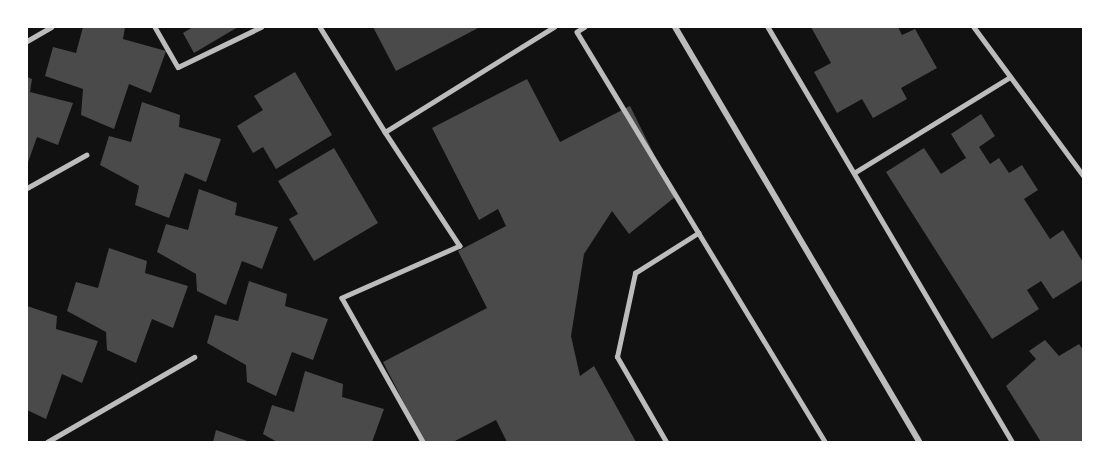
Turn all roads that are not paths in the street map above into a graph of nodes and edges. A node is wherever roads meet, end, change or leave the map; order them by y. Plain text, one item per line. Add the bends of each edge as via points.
1 (51, 27) edge
2 (155, 27) edge
3 (261, 27) edge
4 (320, 27) edge
5 (554, 27) edge
6 (585, 27) edge
7 (675, 27) edge
8 (768, 27) edge
9 (974, 27) edge
10 (575, 29) edge
11 (27, 41) edge
12 (1010, 77) junction
13 (385, 132) junction
14 (86, 155) dead end
15 (854, 173) junction
16 (1083, 175) edge
17 (27, 188) edge
18 (698, 233) junction
19 (194, 357) dead end
20 (46, 442) edge
21 (423, 442) edge
22 (666, 442) edge
23 (825, 442) edge
24 (919, 442) edge
25 (1012, 442) edge

1 - 11 lane
2 - 3 lane via 178,67
4 - 13 lane
5 - 13 lane
6 - 10 lane
7 - 24 street
8 - 15 lane
9 - 12 lane
10 - 18 lane
12 - 15 lane
12 - 16 lane
13 - 21 lane via 460,246 342,298
14 - 17 lane
15 - 25 lane
18 - 22 lane via 635,273 617,357
18 - 23 lane
19 - 20 lane

